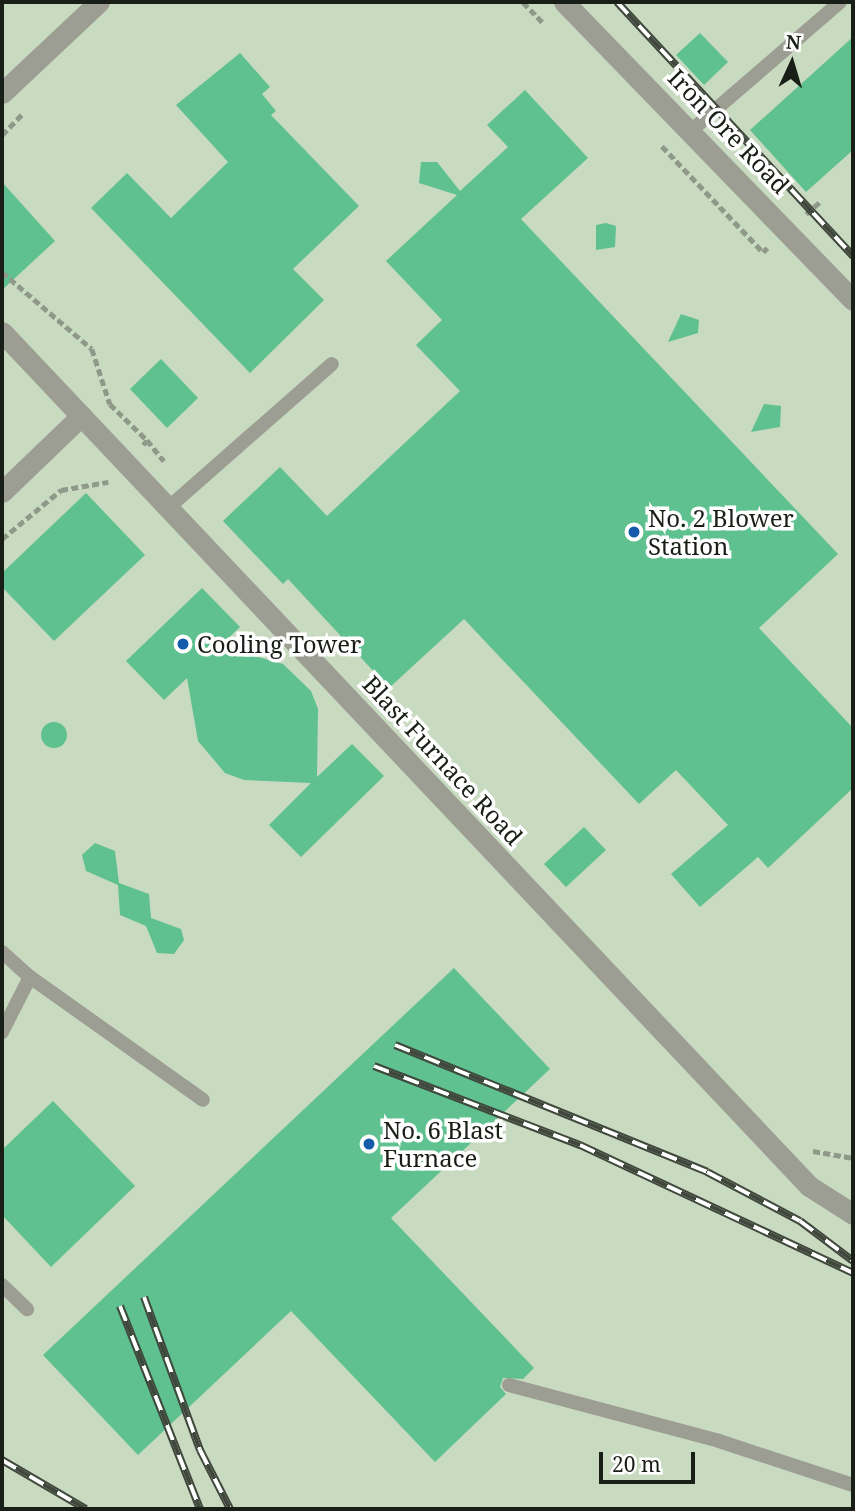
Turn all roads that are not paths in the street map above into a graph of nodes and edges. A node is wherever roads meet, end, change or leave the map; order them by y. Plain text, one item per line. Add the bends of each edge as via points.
1 (99, 2) edge
2 (564, 2) edge
3 (839, 2) edge
4 (2, 93) edge
5 (693, 129) junction
6 (853, 300) edge
7 (2, 332) edge
8 (332, 364) dead end
9 (81, 416) junction
10 (2, 492) edge
11 (169, 508) junction
12 (2, 952) edge
13 (30, 976) junction
14 (2, 1032) edge
15 (203, 1100) dead end
16 (853, 1214) edge
17 (2, 1285) edge
18 (27, 1309) dead end
19 (509, 1385) dead end
20 (853, 1485) edge

1 - 4 street
2 - 5 street, Iron Ore Road
3 - 5 lane
5 - 6 street, Iron Ore Road
7 - 9 street, Blast Furnace Road
8 - 11 lane
9 - 10 street
9 - 11 street, Blast Furnace Road
11 - 16 street, Blast Furnace Road via 809,1186
12 - 13 lane
13 - 14 lane
13 - 15 lane
17 - 18 lane
19 - 20 lane via 719,1441

